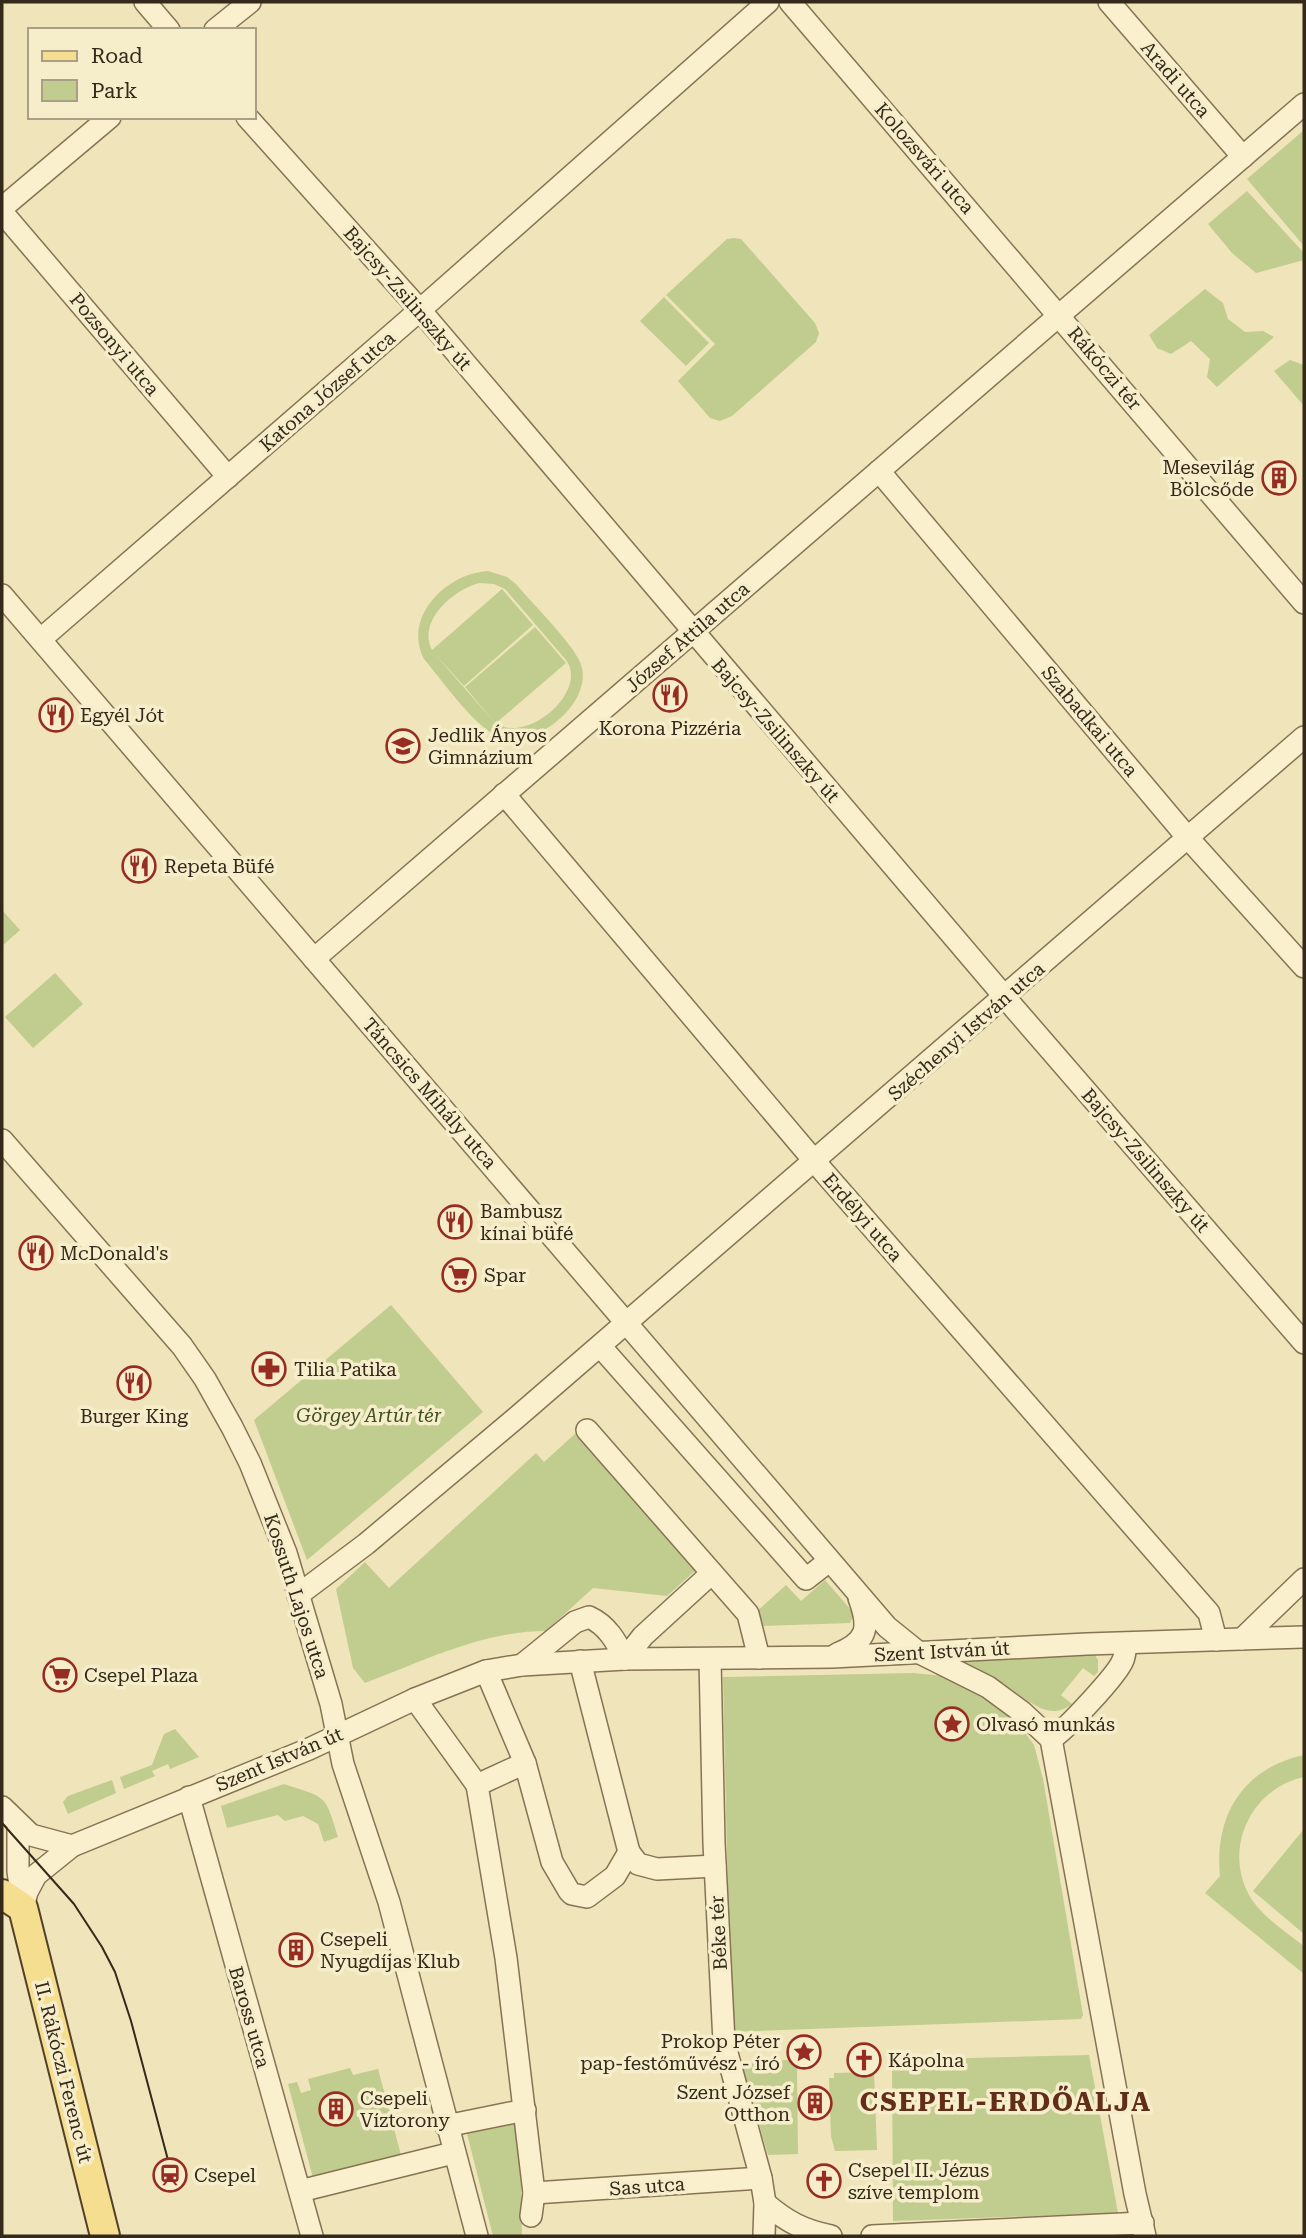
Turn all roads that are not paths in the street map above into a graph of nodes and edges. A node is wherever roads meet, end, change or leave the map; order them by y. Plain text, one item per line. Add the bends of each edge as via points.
1 (145, 2) edge
2 (250, 2) edge
3 (768, 2) edge
4 (790, 2) edge
5 (1109, 2) edge
6 (167, 28) edge
7 (218, 28) edge
8 (1304, 104) edge
9 (108, 119) edge
10 (249, 119) edge
11 (1243, 157) junction
12 (2, 210) edge
13 (420, 310) junction
14 (1060, 315) junction
15 (879, 471) junction
16 (228, 477) junction
17 (2, 595) edge
18 (1304, 603) edge
19 (693, 633) junction
20 (41, 639) junction
21 (1304, 737) edge
22 (504, 794) junction
23 (1188, 838) junction
24 (314, 959) junction
25 (1304, 967) edge
26 (1005, 997) junction
27 (2, 1140) edge
28 (815, 1162) junction
29 (626, 1323) junction
30 (1304, 1343) edge
31 (600, 1346) junction
32 (587, 1430) dead end
33 (829, 1561) junction
34 (712, 1573) junction
35 (1303, 1586) edge
36 (857, 1592) junction
37 (298, 1595) junction
38 (1304, 1637) edge
39 (1242, 1639) junction
40 (1216, 1640) junction
41 (1087, 1644) junction
42 (1126, 1644) junction
43 (918, 1653) junction
44 (832, 1657) junction
45 (760, 1658) junction
46 (625, 1659) junction
47 (710, 1659) junction
48 (580, 1661) junction
49 (522, 1665) junction
50 (486, 1671) junction
51 (1104, 1684) junction
52 (415, 1699) junction
53 (338, 1735) junction
54 (1051, 1739) junction
55 (525, 1763) junction
56 (477, 1785) junction
57 (189, 1797) junction
58 (2, 1807) edge
59 (18, 1824) junction
60 (72, 1846) junction
61 (629, 1852) junction
62 (7, 1859) edge
63 (715, 1866) junction
64 (12, 1901) edge
65 (525, 2110) junction
66 (446, 2126) junction
67 (453, 2153) junction
68 (761, 2178) junction
69 (300, 2191) junction
70 (534, 2193) junction
71 (765, 2203) junction
72 (531, 2216) dead end
73 (1144, 2230) edge
74 (105, 2236) edge
75 (312, 2236) edge
76 (477, 2236) edge
77 (764, 2236) edge
78 (831, 2236) edge
79 (872, 2236) edge

1 - 6 street
2 - 7 street
3 - 13 street, Katona József utca
4 - 14 street, Kolozsvári utca
5 - 11 street, Aradi utca
8 - 11 street, Rákóczi tér
9 - 12 street
10 - 13 street, Bajcsy-Zsilinszky út
11 - 14 street, Rákóczi tér
12 - 16 street, Pozsonyi utca
13 - 16 street, Katona József utca
13 - 19 street, Bajcsy-Zsilinszky út
14 - 15 street, József Attila utca
14 - 18 street, Rákóczi tér
15 - 19 street, József Attila utca
15 - 23 street, Szabadkai utca
16 - 20 street, Katona József utca
17 - 20 street, Táncsics Mihály utca
19 - 22 street, József Attila utca
19 - 26 street, Bajcsy-Zsilinszky út
20 - 24 street, Táncsics Mihály utca
21 - 23 street, Széchenyi István utca
22 - 24 street, József Attila utca
22 - 28 street, Erdélyi utca
23 - 25 street, Szabadkai utca
23 - 26 street, Széchenyi István utca
24 - 29 street, Táncsics Mihály utca
26 - 28 street, Széchenyi István utca
26 - 30 street, Bajcsy-Zsilinszky út
27 - 37 street, Kossuth Lajos utca via 182,1346 205,1379 250,1463
28 - 29 street, Széchenyi István utca
28 - 40 street, Erdélyi utca via 1209,1613
29 - 31 street
29 - 33 street, Táncsics Mihály utca
31 - 33 street via 806,1579
31 - 37 street via 366,1544
32 - 34 street
33 - 36 street, Táncsics Mihály utca
34 - 45 street via 748,1615
34 - 46 street via 643,1636
35 - 39 street
36 - 43 street, Táncsics Mihály utca via 887,1627
36 - 44 street, Táncsics Mihály utca via 866,1617 864,1634 851,1648
37 - 53 street, Kossuth Lajos utca
38 - 39 street, Szent István út
39 - 40 street, Szent István út
40 - 42 street, Szent István út
41 - 42 street, Szent István út
41 - 43 street, Szent István út
41 - 51 street via 1099,1651
42 - 51 street via 1123,1662
43 - 44 street, Szent István út
43 - 54 street via 988,1687
44 - 45 street, Szent István út
45 - 47 street, Szent István út
46 - 47 street, Szent István út
46 - 48 street, Szent István út
46 - 49 street via 614,1638 589,1617 575,1622
47 - 63 street, Béke tér
48 - 49 street, Szent István út
48 - 61 street
49 - 50 street, Szent István út
50 - 52 street, Szent István út
50 - 55 street
51 - 54 street
52 - 53 street, Szent István út
52 - 56 street
53 - 57 street, Szent István út
53 - 66 street, Kossuth Lajos utca via 343,1764 389,1902
54 - 73 street
55 - 56 street
55 - 61 street via 552,1862 572,1894 587,1897 596,1891 615,1876
56 - 65 street
57 - 60 street, Szent István út
57 - 69 street, Baross utca
58 - 59 street
59 - 60 street via 39,1839
59 - 62 street, II. Rákóczi Ferenc út
60 - 62 street, Szent István út
60 - 64 street, Szent István út via 36,1875 27,1892
61 - 63 street via 638,1864 657,1869
62 - 64 street, II. Rákóczi Ferenc út
63 - 68 street, Béke tér via 724,2042
64 - 74 main road, II. Rákóczi Ferenc út
65 - 66 street
65 - 70 street
66 - 67 street, Kossuth Lajos utca
67 - 69 street
67 - 76 street, Kossuth Lajos utca
68 - 70 street, Sas utca
68 - 71 street, Béke tér
69 - 75 street, Baross utca
70 - 72 street
71 - 77 street, Béke tér
71 - 78 street via 803,2230
73 - 79 street

